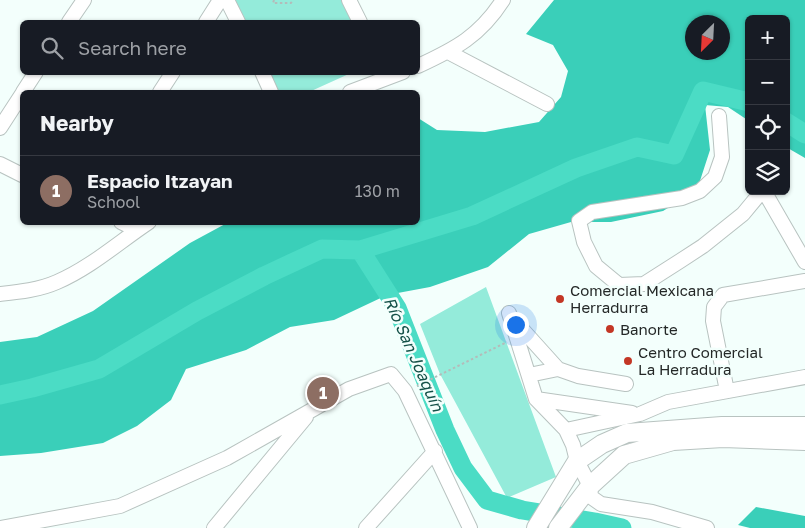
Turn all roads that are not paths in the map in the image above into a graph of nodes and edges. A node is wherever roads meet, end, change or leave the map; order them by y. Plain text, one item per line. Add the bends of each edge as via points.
1 (84, 0) edge
2 (220, 0) edge
3 (227, 0) edge
4 (349, 0) edge
5 (504, 0) edge
6 (70, 20) edge
7 (207, 20) edge
8 (237, 20) edge
9 (359, 20) edge
10 (448, 52) junction
11 (420, 65) edge
12 (34, 75) edge
13 (171, 75) edge
14 (263, 75) edge
15 (386, 76) edge
16 (25, 90) edge
17 (161, 90) edge
18 (270, 90) edge
19 (354, 90) edge
20 (20, 98) edge
21 (547, 104) dead end
22 (719, 116) dead end
23 (0, 128) edge
24 (0, 164) edge
25 (20, 174) edge
26 (760, 195) edge
27 (765, 195) edge
28 (143, 226) edge
29 (805, 262) edge
30 (805, 281) edge
31 (0, 294) edge
32 (558, 369) junction
33 (529, 375) junction
34 (805, 377) edge
35 (626, 384) dead end
36 (727, 392) junction
37 (536, 399) junction
38 (312, 410) junction
39 (640, 414) junction
40 (805, 426) edge
41 (566, 430) junction
42 (627, 434) junction
43 (805, 441) edge
44 (434, 450) junction
45 (634, 452) junction
46 (577, 461) junction
47 (589, 487) junction
48 (73, 515) junction
49 (1, 528) edge
50 (62, 528) edge
51 (214, 528) edge
52 (366, 528) edge
53 (470, 528) edge
54 (536, 528) edge
55 (558, 528) edge
56 (707, 528) edge

1 - 6 street
2 - 7 street
3 - 8 street
4 - 9 street
5 - 10 street via 470,39
10 - 11 street
10 - 21 street
12 - 16 street
13 - 17 street
14 - 18 street
15 - 19 street
20 - 23 street
22 - 26 street via 722,157 715,176 700,191 682,198 592,212 580,221 584,242 596,266 619,286 644,284 702,246 743,214
24 - 25 street
27 - 29 street
28 - 31 street via 83,268 56,282 24,292
30 - 36 street via 723,295 714,307 713,321
32 - 33 street
32 - 33 street via 508,313
32 - 35 street via 578,376
33 - 37 street
34 - 36 street
36 - 39 street via 668,402
37 - 39 street
37 - 41 street
38 - 44 street via 348,389 391,374 406,391
38 - 48 street via 227,458 120,506
38 - 51 street
39 - 41 street
39 - 42 street
40 - 42 main road via 722,426
41 - 46 street
42 - 45 street
42 - 46 main road via 602,444
43 - 45 main road via 723,438 673,441
44 - 52 street
44 - 53 street
45 - 47 main road via 624,455
46 - 47 street
46 - 54 main road
47 - 55 main road
47 - 56 street via 591,497 600,504 652,512
48 - 49 street
48 - 50 street

